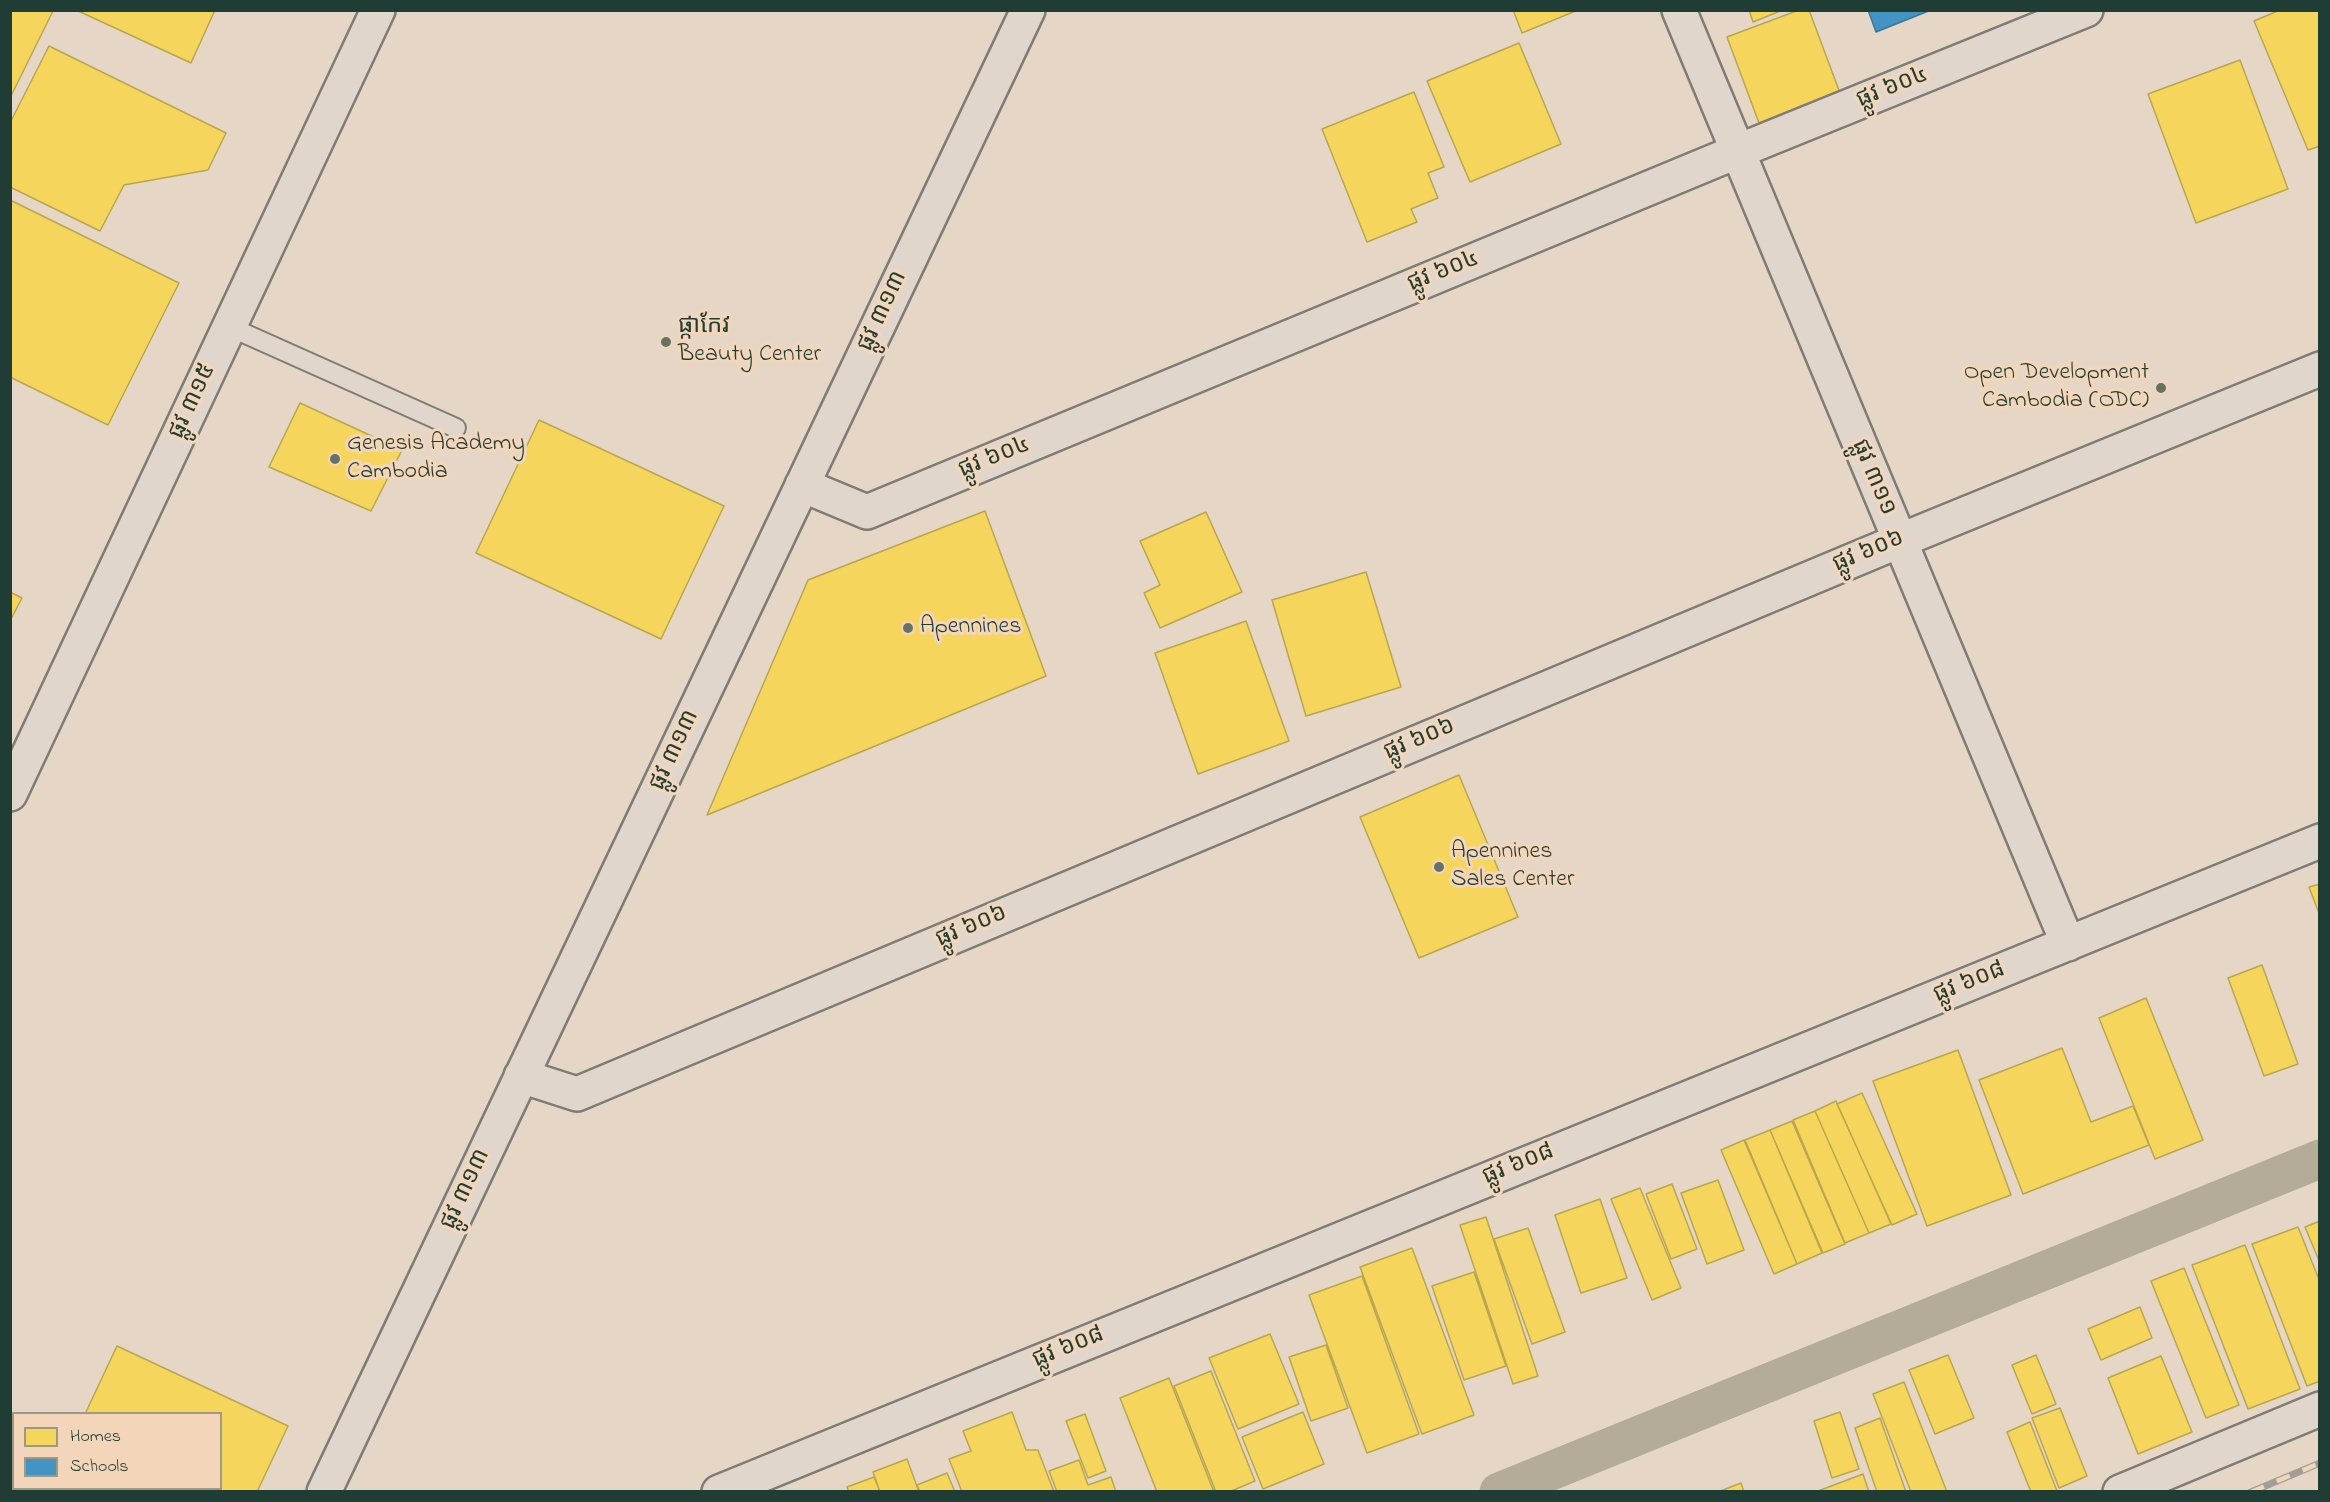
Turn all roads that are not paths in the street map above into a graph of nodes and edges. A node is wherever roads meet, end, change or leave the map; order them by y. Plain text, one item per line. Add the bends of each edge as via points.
1 (378, 10) edge
2 (1028, 10) edge
3 (1679, 10) edge
4 (2086, 10) edge
5 (1736, 152) junction
6 (230, 327) junction
7 (2319, 369) edge
8 (456, 428) dead end
9 (802, 485) junction
10 (1899, 541) junction
11 (10, 794) edge
12 (2319, 841) edge
13 (2068, 944) junction
14 (521, 1076) junction
15 (2319, 1409) edge
16 (324, 1491) edge
17 (719, 1491) edge
18 (2120, 1491) edge

1 - 6 street, ផ្លូវ ៣១៥
2 - 9 street, ផ្លូវ ៣១៣
3 - 5 street, ផ្លូវ ៣១១
4 - 5 street, ផ្លូវ ៦០៤
5 - 9 street, ផ្លូវ ៦០៤ via 867,512
5 - 10 street, ផ្លូវ ៣១១
6 - 8 lane
6 - 11 street, ផ្លូវ ៣១៥
7 - 10 street, ផ្លូវ ៦០៦
9 - 14 street, ផ្លូវ ៣១៣
10 - 13 street, ផ្លូវ ៣១១
10 - 14 street, ផ្លូវ ៦០៦ via 577,1094
12 - 13 street, ផ្លូវ ៦០៨
13 - 17 street, ផ្លូវ ៦០៨
14 - 16 street, ផ្លូវ ៣១៣
15 - 18 street

